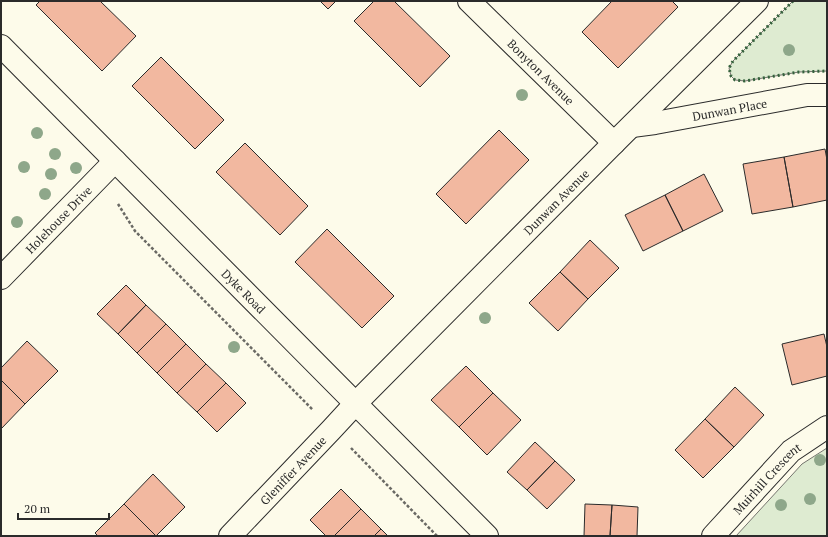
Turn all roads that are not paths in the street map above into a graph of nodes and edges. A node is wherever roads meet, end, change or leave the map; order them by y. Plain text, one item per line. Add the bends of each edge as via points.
1 (468, 1) edge
2 (756, 1) edge
3 (1, 46) edge
4 (827, 95) edge
5 (632, 126) junction
6 (614, 143) junction
7 (115, 161) junction
8 (1, 278) edge
9 (356, 403) junction
10 (827, 427) edge
11 (230, 536) edge
12 (487, 536) edge
13 (713, 536) edge

1 - 6 street, Bonyton Avenue
2 - 5 street, Dunwan Avenue
3 - 7 street, Dyke Road
4 - 5 street, Dunwan Place via 807,95
5 - 6 street, Dunwan Avenue
6 - 9 street, Dunwan Avenue
7 - 8 street, Holehouse Drive
7 - 9 street, Dyke Road
9 - 11 street, Gleniffer Avenue
9 - 12 street, Dyke Road
10 - 13 street, Muirhill Crescent via 791,451

